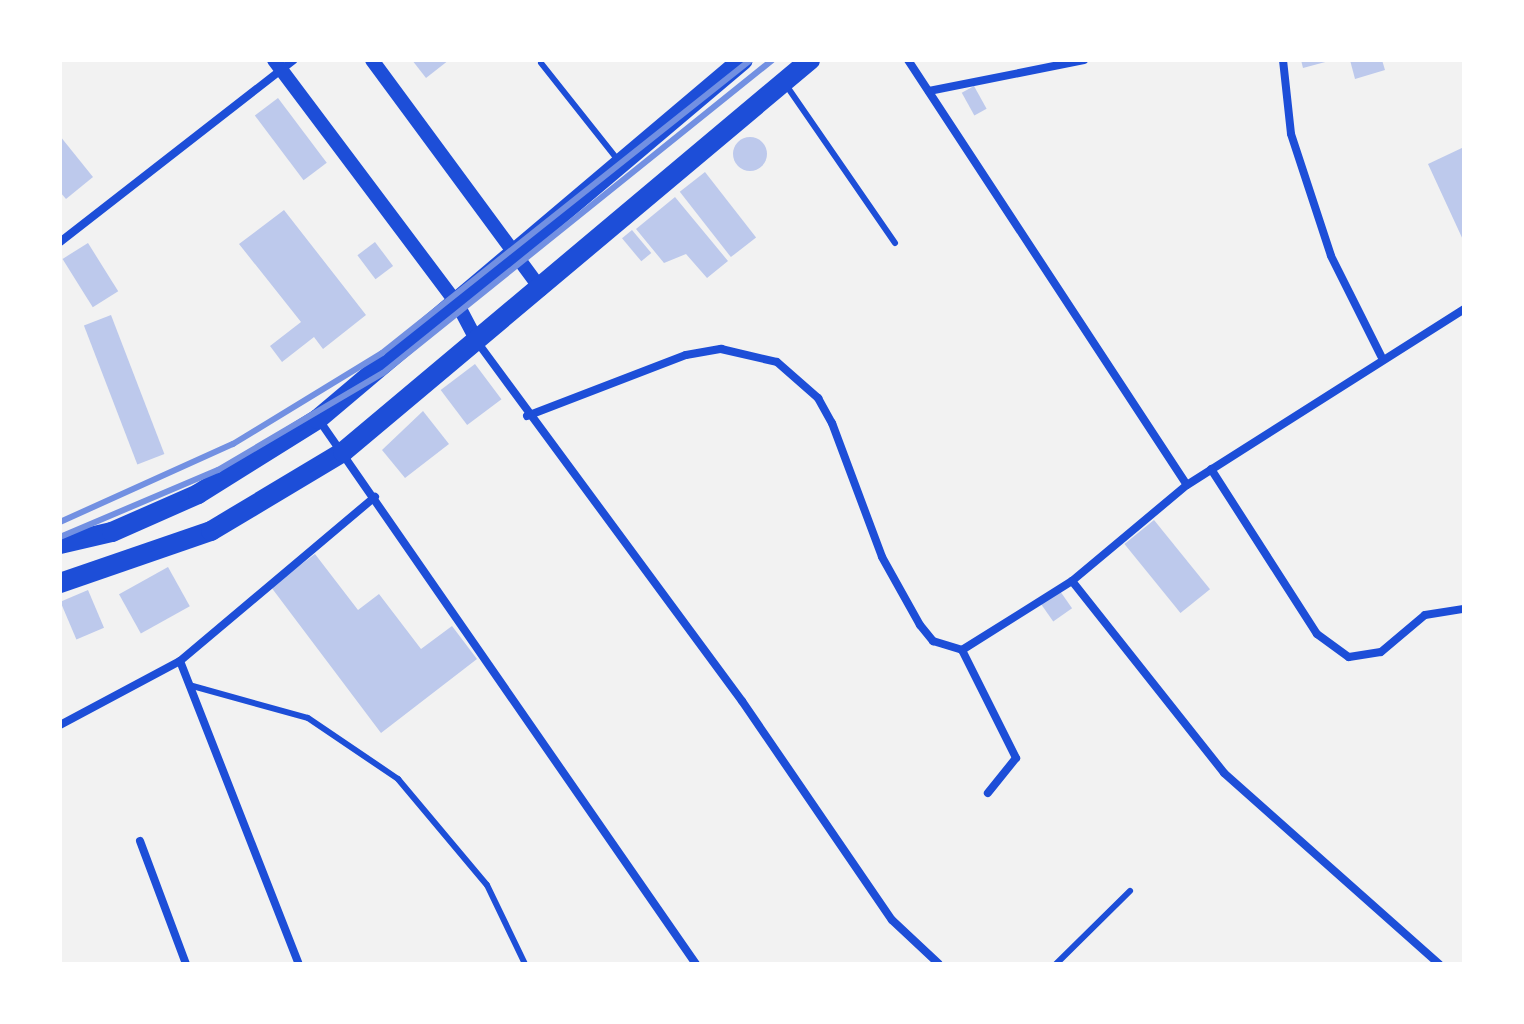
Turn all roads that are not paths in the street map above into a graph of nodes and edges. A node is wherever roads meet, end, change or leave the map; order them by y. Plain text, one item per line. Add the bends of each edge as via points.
1 (372, 60) edge
2 (743, 60) edge
3 (810, 60) edge
4 (908, 60) edge
5 (1084, 60) edge
6 (1283, 60) edge
7 (283, 63) edge
8 (541, 63) dead end
9 (784, 82) junction
10 (929, 91) junction
11 (620, 163) junction
12 (60, 242) edge
13 (895, 243) dead end
14 (514, 252) junction
15 (541, 289) junction
16 (458, 305) junction
17 (1464, 309) edge
18 (478, 343) junction
19 (1381, 356) junction
20 (527, 416) junction
21 (318, 419) junction
22 (343, 452) junction
23 (1211, 469) junction
24 (1187, 485) junction
25 (375, 497) junction
26 (60, 544) edge
27 (1072, 581) junction
28 (60, 583) edge
29 (1464, 609) edge
30 (962, 650) junction
31 (180, 661) junction
32 (189, 685) junction
33 (60, 725) edge
34 (988, 793) dead end
35 (140, 841) dead end
36 (1130, 891) dead end
37 (186, 964) edge
38 (299, 964) edge
39 (525, 964) edge
40 (696, 964) edge
41 (939, 964) edge
42 (1056, 964) edge
43 (1439, 964) edge

1 - 14 street
2 - 11 main road
3 - 9 main road
4 - 10 street
5 - 10 street
6 - 19 street via 1291,134 1331,256
7 - 12 street
7 - 16 street
8 - 11 lane
9 - 13 lane
9 - 15 main road
10 - 24 street
11 - 14 main road
14 - 15 street
14 - 16 main road
15 - 18 main road
16 - 18 street
16 - 21 main road
17 - 19 street
18 - 20 street
18 - 22 main road
19 - 23 street
20 - 30 street via 686,355 721,349 777,362 818,398 832,423 882,557 920,625 933,641
20 - 41 street via 742,701 892,920
21 - 22 street
21 - 26 main road via 198,494 112,532
22 - 25 street
22 - 28 main road via 211,531
23 - 24 street
23 - 29 street via 1317,634 1349,657 1381,652 1425,615
24 - 27 street
25 - 31 street
25 - 40 street
27 - 30 street
27 - 43 street via 1224,773
30 - 34 street via 1016,758
31 - 32 street
31 - 33 street
32 - 38 street
32 - 39 lane via 308,718 398,779 487,885
35 - 37 street
36 - 42 lane

